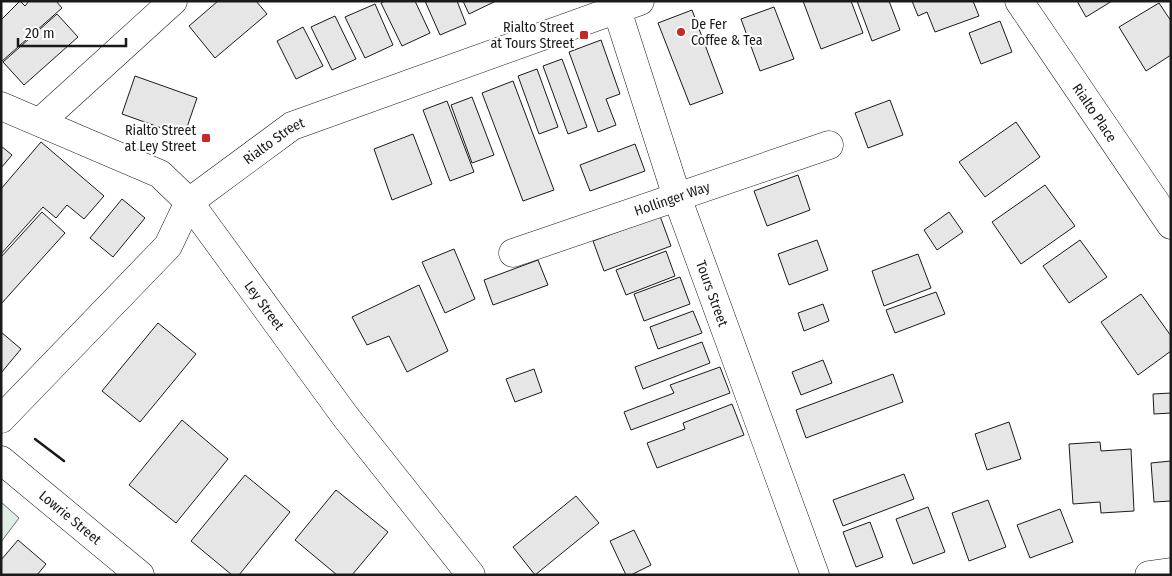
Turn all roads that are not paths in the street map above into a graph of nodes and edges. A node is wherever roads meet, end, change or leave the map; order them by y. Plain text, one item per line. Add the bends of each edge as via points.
1 (173, 1) edge
2 (1020, 1) edge
3 (629, 5) edge
4 (1, 106) edge
5 (40, 122) junction
6 (829, 144) dead end
7 (677, 197) junction
8 (189, 202) junction
9 (1171, 225) edge
10 (513, 253) dead end
11 (1, 419) edge
12 (1, 460) edge
13 (1171, 572) edge
14 (140, 575) edge
15 (471, 575) edge
16 (815, 575) edge
17 (1149, 575) edge

1 - 5 street
2 - 9 street, Rialto Place
3 - 7 street, Tours Street
3 - 8 street, Rialto Street via 292,126
4 - 5 street, Ley Street
5 - 8 street, Ley Street via 160,174
6 - 7 street, Hollinger Way
7 - 10 street, Hollinger Way
7 - 16 street, Tours Street
8 - 11 street, Rialto Street via 168,246
8 - 15 street, Ley Street via 345,416
12 - 14 street, Lowrie Street
13 - 17 street

